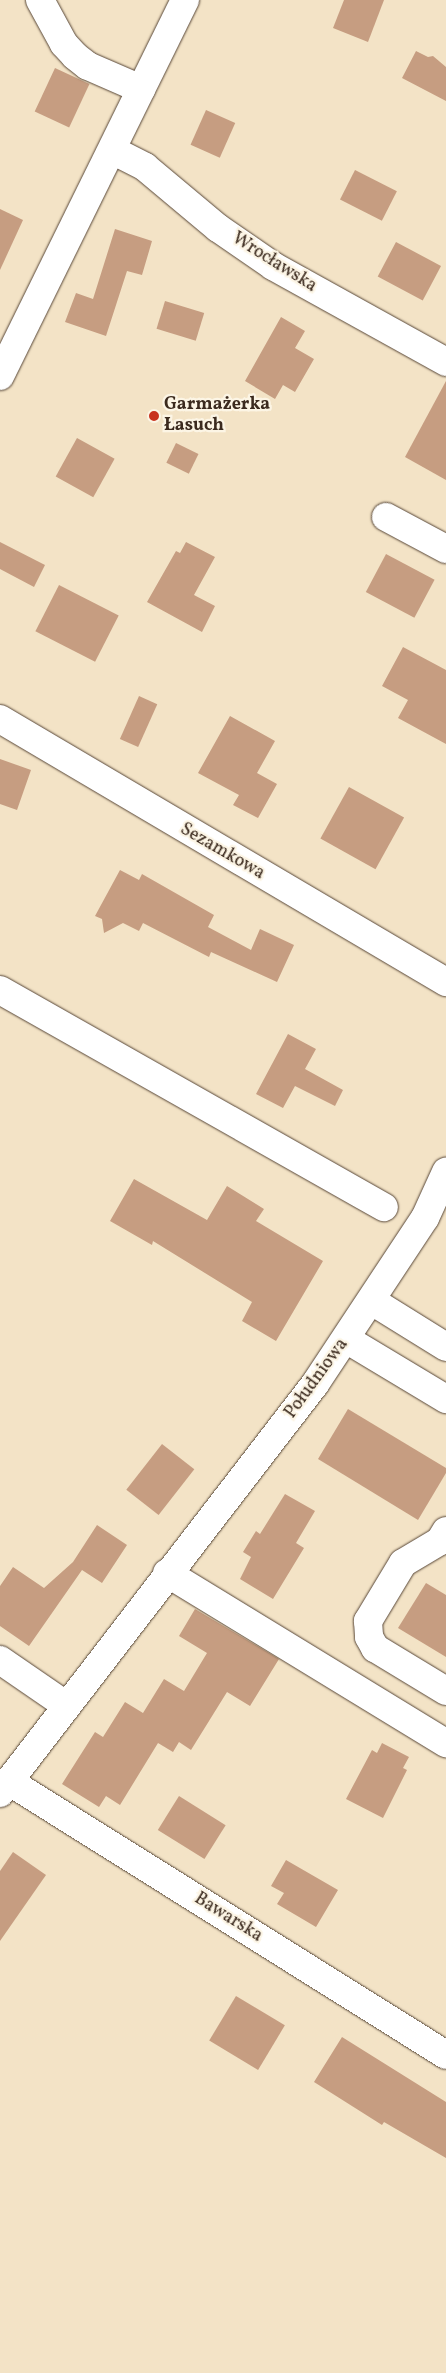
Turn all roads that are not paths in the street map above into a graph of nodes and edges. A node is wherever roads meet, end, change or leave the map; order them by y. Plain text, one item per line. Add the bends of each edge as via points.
1 (40, 0) edge
2 (185, 0) edge
3 (141, 89) junction
4 (112, 150) junction
5 (446, 362) edge
6 (0, 376) edge
7 (386, 517) dead end
8 (446, 550) edge
9 (0, 719) edge
10 (446, 982) edge
11 (0, 990) edge
12 (446, 1172) edge
13 (384, 1207) dead end
14 (372, 1301) junction
15 (346, 1339) junction
16 (446, 1347) edge
17 (446, 1399) edge
18 (446, 1530) edge
19 (167, 1573) junction
20 (0, 1660) edge
21 (446, 1691) edge
22 (67, 1706) junction
23 (446, 1744) edge
24 (5, 1787) edge
25 (446, 2055) edge

1 - 3 street via 64,44 75,56 95,70
2 - 3 street
3 - 4 street
4 - 5 street, Wrocławska via 145,168 218,228 273,266
4 - 6 street
7 - 8 street
9 - 10 street, Sezamkowa
11 - 13 street
12 - 14 street, Południowa via 425,1218
14 - 15 street, Południowa
14 - 16 street
15 - 17 street
15 - 19 street, Południowa
18 - 21 street via 440,1541 403,1562 368,1621 369,1637 375,1648
19 - 22 street, Południowa
19 - 23 street
20 - 22 street
22 - 24 street, Południowa
24 - 25 street, Bawarska

